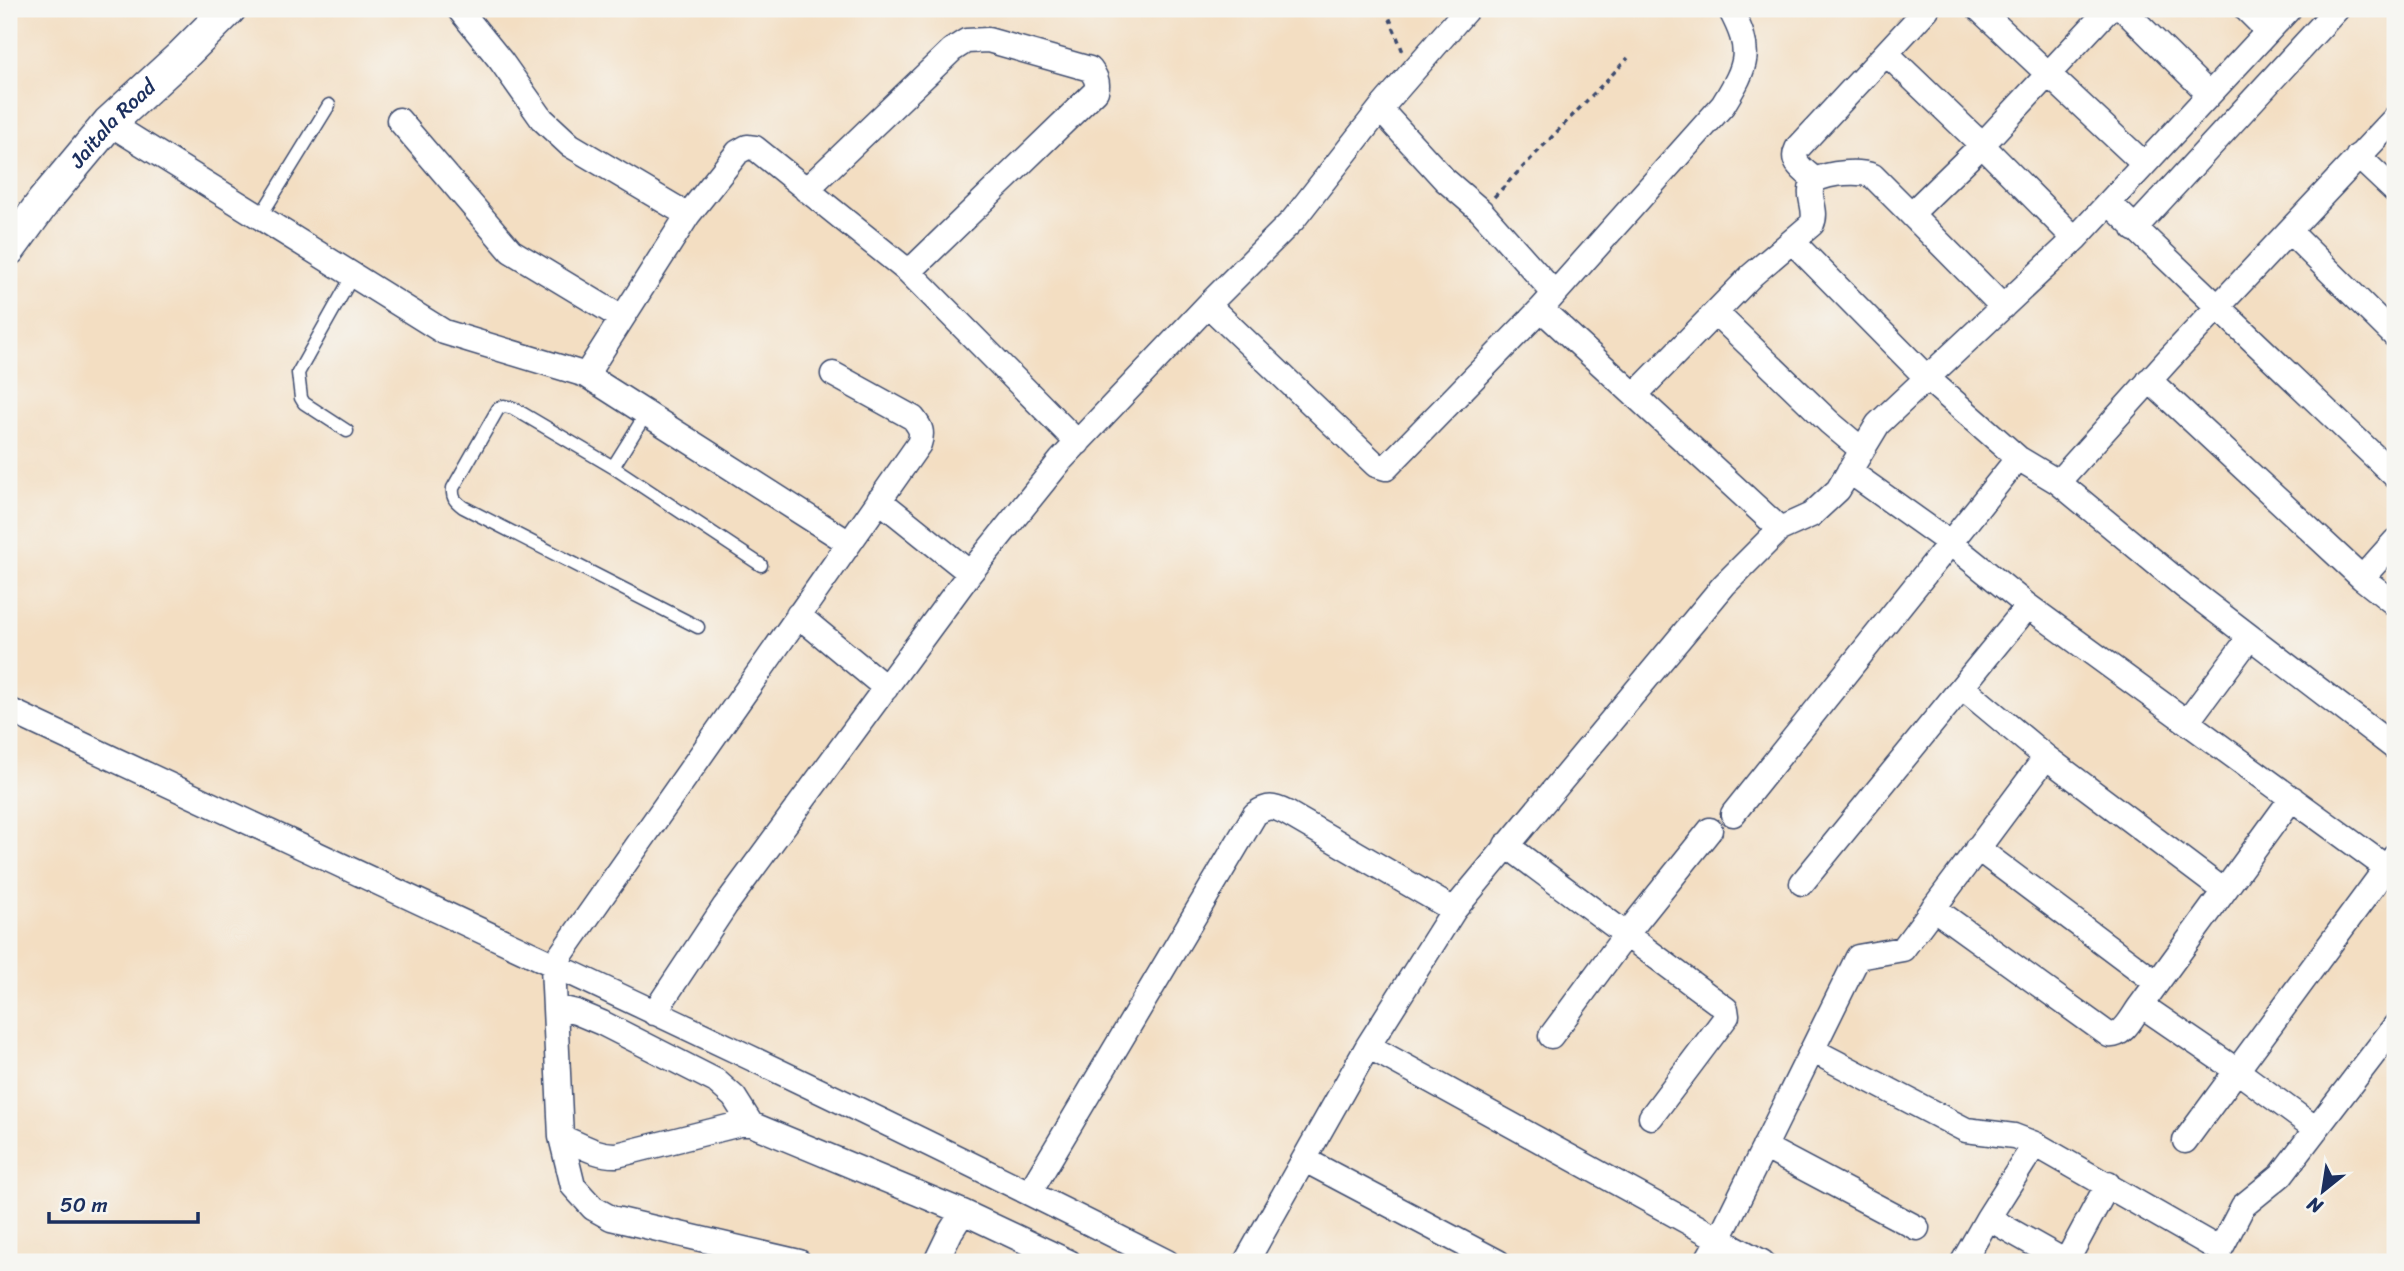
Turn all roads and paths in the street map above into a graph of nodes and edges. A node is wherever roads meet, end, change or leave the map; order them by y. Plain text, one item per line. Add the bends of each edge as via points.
1 (229, 9) edge
2 (459, 9) edge
3 (1385, 9) edge
4 (1730, 9) edge
5 (1927, 9) edge
6 (1979, 9) edge
7 (2109, 9) edge
8 (2123, 9) edge
9 (2246, 9) edge
10 (2289, 9) edge
11 (2337, 9) edge
12 (1457, 13) edge
13 (2268, 31) junction
14 (1887, 54) junction
15 (1628, 58) dead end
16 (2047, 73) junction
17 (1411, 74) junction
18 (2209, 94) junction
19 (328, 105) dead end
20 (1380, 109) junction
21 (2395, 117) edge
22 (399, 120) dead end
23 (109, 122) junction
24 (1982, 145) junction
25 (2358, 156) junction
26 (2144, 164) junction
27 (1815, 180) junction
28 (806, 190) junction
29 (2395, 191) edge
30 (2109, 203) junction
31 (1481, 211) junction
32 (1911, 214) junction
33 (688, 215) junction
34 (260, 217) junction
35 (2134, 229) junction
36 (2290, 232) junction
37 (13, 233) edge
38 (2075, 239) junction
39 (1792, 241) junction
40 (909, 272) junction
41 (353, 275) junction
42 (1547, 301) junction
43 (1208, 305) junction
44 (2003, 307) junction
45 (2218, 307) junction
46 (1716, 313) junction
47 (622, 318) junction
48 (2395, 336) edge
49 (833, 374) dead end
50 (586, 375) junction
51 (1927, 378) junction
52 (2149, 380) junction
53 (1635, 395) junction
54 (646, 414) junction
55 (347, 431) dead end
56 (1063, 458) junction
57 (2018, 458) junction
58 (1855, 461) junction
59 (613, 467) junction
60 (2395, 476) edge
61 (2058, 482) junction
62 (879, 500) junction
63 (1780, 529) junction
64 (2395, 541) edge
65 (849, 543) junction
66 (1950, 543) junction
67 (761, 565) dead end
68 (970, 573) junction
69 (2362, 578) junction
70 (2395, 604) edge
71 (2028, 606) junction
72 (798, 615) junction
73 (698, 627) dead end
74 (2250, 637) junction
75 (1962, 687) junction
76 (886, 688) junction
77 (9, 710) edge
78 (2187, 722) junction
79 (2395, 748) edge
80 (2046, 757) junction
81 (2292, 799) junction
82 (1733, 814) dead end
83 (1710, 830) dead end
84 (1506, 845) junction
85 (1977, 849) junction
86 (2391, 862) edge
87 (1802, 883) dead end
88 (2224, 891) junction
89 (1933, 908) junction
90 (1454, 910) junction
91 (1625, 936) junction
92 (553, 966) junction
93 (2157, 983) junction
94 (2141, 1004) junction
95 (555, 1007) junction
96 (654, 1013) junction
97 (2395, 1026) edge
98 (1551, 1036) dead end
99 (1368, 1046) junction
100 (1812, 1050) junction
101 (2236, 1070) junction
102 (1651, 1117) dead end
103 (751, 1124) junction
104 (2316, 1129) junction
105 (561, 1137) junction
106 (2185, 1141) dead end
107 (2035, 1144) junction
108 (1764, 1147) junction
109 (1305, 1160) junction
110 (2108, 1184) junction
111 (1030, 1192) junction
112 (963, 1212) junction
113 (1988, 1219) junction
114 (1917, 1228) dead end
115 (1718, 1239) junction
116 (2217, 1256) edge
117 (1486, 1260) edge
118 (799, 1262) edge
119 (936, 1262) edge
120 (1069, 1262) edge
121 (1167, 1262) edge
122 (1246, 1262) edge
123 (1706, 1262) edge
124 (1762, 1262) edge
125 (1963, 1262) edge
126 (2066, 1262) edge

1 - 23 street, Jaitala Road
2 - 33 street via 542,119 570,145
3 - 17 path
4 - 42 street via 1742,32 1746,55 1740,78 1723,104
5 - 14 street
6 - 16 street
7 - 16 street
8 - 18 street
9 - 13 street
10 - 13 street
11 - 35 street
12 - 17 street
13 - 18 street
14 - 24 street
14 - 27 street via 1797,149 1795,161
15 - 31 path
16 - 24 street
16 - 26 street
17 - 20 street
18 - 26 street
19 - 34 lane
20 - 31 street via 1445,180
20 - 43 street via 1293,220
21 - 25 street
22 - 47 street via 511,251
23 - 34 street
23 - 37 street, Jaitala Road
24 - 32 street
24 - 38 street
25 - 29 street
25 - 36 street
26 - 30 street
27 - 32 street via 1866,173
27 - 39 street via 1810,190 1814,221
28 - 33 street via 755,149 747,148 738,152
28 - 40 street
28 - 40 street via 965,41 988,40 1090,69 1098,85 1096,91
30 - 35 street
30 - 38 street
31 - 42 street
32 - 44 street
33 - 47 street
34 - 41 street
35 - 45 street
36 - 45 street
36 - 48 street
38 - 44 street
39 - 46 street
39 - 51 street
40 - 56 street
41 - 50 street via 444,332
41 - 55 lane via 298,373 303,403
42 - 43 street via 1386,468 1376,465
42 - 53 street
43 - 56 street
44 - 51 street
45 - 52 street
45 - 60 street
46 - 53 street
46 - 58 street
47 - 50 street
49 - 62 street via 913,418 923,433
50 - 54 street
51 - 57 street
51 - 58 street via 1878,424
52 - 61 street
52 - 69 street
53 - 63 street
54 - 59 lane
54 - 65 street
56 - 68 street
57 - 61 street
57 - 66 street
58 - 63 street via 1838,489 1811,515
58 - 66 street
59 - 67 lane
59 - 73 lane via 505,406 498,409 452,495 463,507
61 - 74 street
62 - 65 street
62 - 68 street
63 - 84 street via 1724,585
64 - 69 street
65 - 72 street
66 - 71 street
66 - 82 street
68 - 76 street
69 - 70 street
71 - 75 street
71 - 78 street
72 - 76 street
72 - 92 street
74 - 78 street
74 - 79 street
75 - 80 street
75 - 87 street
76 - 96 street via 725,906
77 - 92 street
78 - 81 street
80 - 85 street
80 - 88 street
81 - 86 street
81 - 88 street
83 - 91 street
84 - 90 street
84 - 91 street
85 - 89 street
85 - 93 street
86 - 101 street
88 - 93 street
89 - 94 street via 2109,1035 2121,1032
89 - 100 street via 1903,949 1858,957
90 - 99 street
90 - 111 street via 1287,813 1266,806 1255,814
91 - 98 street
91 - 102 street via 1727,1012
92 - 95 street
92 - 96 street
93 - 94 street
94 - 101 street
95 - 103 street via 602,1023 716,1081 734,1097
95 - 105 street
96 - 111 street
97 - 104 street
99 - 109 street
99 - 115 street
100 - 107 street via 1966,1130 2014,1136
100 - 108 street
101 - 104 street
101 - 106 street
103 - 105 street via 617,1155
103 - 112 street
104 - 116 street via 2281,1175 2243,1206
105 - 118 street via 573,1186 593,1208 611,1218
107 - 110 street
107 - 113 street
108 - 114 street
108 - 115 street
109 - 117 street
109 - 122 street
110 - 116 street
110 - 126 street
111 - 121 street
112 - 119 street
112 - 120 street
113 - 125 street
113 - 126 street
115 - 123 street
115 - 124 street

